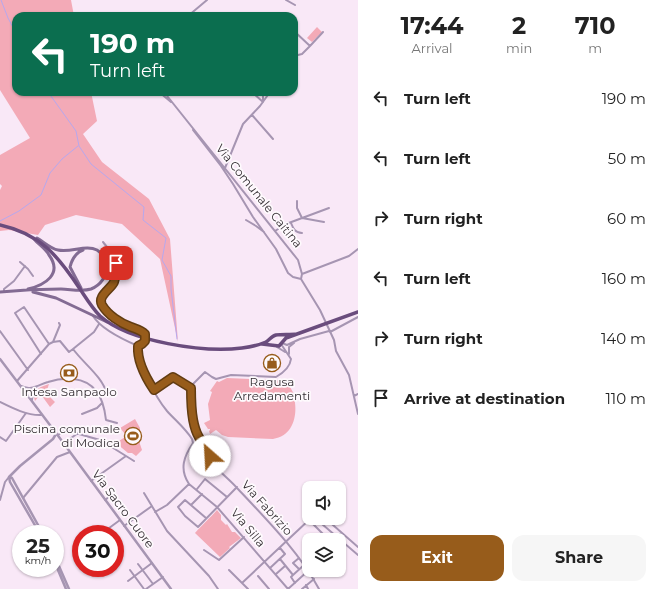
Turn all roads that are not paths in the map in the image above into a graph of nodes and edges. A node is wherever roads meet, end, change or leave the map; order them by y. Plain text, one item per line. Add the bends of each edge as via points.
1 (207, 0) edge
2 (286, 0) edge
3 (295, 5) dead end
4 (193, 12) edge
5 (323, 32) dead end
6 (298, 35) edge
7 (310, 46) junction
8 (298, 55) edge
9 (164, 96) edge
10 (167, 96) edge
11 (257, 96) edge
12 (263, 96) edge
13 (267, 96) edge
14 (263, 101) junction
15 (173, 104) junction
16 (252, 115) junction
17 (191, 127) junction
18 (273, 139) dead end
19 (225, 168) junction
20 (231, 175) junction
21 (229, 178) junction
22 (297, 201) dead end
23 (328, 208) dead end
24 (302, 218) junction
25 (246, 220) dead end
26 (324, 222) dead end
27 (291, 223) junction
28 (0, 225) edge
29 (275, 231) junction
30 (265, 233) junction
31 (302, 233) dead end
32 (31, 236) junction
33 (103, 242) dead end
34 (89, 248) junction
35 (358, 249) edge
36 (20, 262) dead end
37 (25, 266) junction
38 (302, 274) junction
39 (33, 276) dead end
40 (301, 279) junction
41 (21, 291) junction
42 (28, 291) junction
43 (2, 292) edge
44 (88, 300) junction
45 (358, 312) edge
46 (93, 316) junction
47 (358, 317) edge
48 (59, 322) dead end
49 (99, 324) junction
50 (110, 324) junction
51 (0, 331) edge
52 (329, 331) junction
53 (297, 334) junction
54 (278, 335) junction
55 (272, 338) junction
56 (298, 340) junction
57 (53, 342) junction
58 (282, 343) junction
59 (50, 344) junction
60 (261, 344) junction
61 (138, 346) junction
62 (275, 346) junction
63 (73, 349) junction
64 (42, 354) junction
65 (288, 355) junction
66 (0, 359) edge
67 (28, 370) junction
68 (17, 381) junction
69 (38, 385) junction
70 (21, 386) junction
71 (30, 388) junction
72 (191, 388) junction
73 (154, 390) junction
74 (33, 392) junction
75 (27, 394) junction
76 (358, 394) edge
77 (100, 396) junction
78 (354, 396) junction
79 (32, 401) junction
80 (0, 402) edge
81 (102, 403) junction
82 (26, 412) junction
83 (82, 414) dead end
84 (358, 414) edge
85 (42, 415) junction
86 (117, 423) dead end
87 (78, 433) junction
88 (57, 434) junction
89 (0, 437) edge
90 (54, 439) junction
91 (60, 439) junction
92 (193, 443) junction
93 (63, 444) junction
94 (205, 448) junction
95 (208, 449) junction
96 (70, 452) junction
97 (126, 456) junction
98 (134, 461) dead end
99 (212, 462) junction
100 (9, 479) junction
101 (91, 480) junction
102 (189, 484) junction
103 (237, 487) junction
104 (197, 489) junction
105 (114, 493) dead end
106 (144, 493) dead end
107 (202, 494) junction
108 (227, 497) junction
109 (23, 498) junction
110 (0, 500) edge
111 (105, 500) junction
112 (192, 505) junction
113 (152, 506) junction
114 (217, 507) junction
115 (155, 512) junction
116 (32, 517) junction
117 (206, 518) junction
118 (120, 520) junction
119 (36, 525) edge
120 (113, 525) edge
121 (123, 525) edge
122 (304, 525) edge
123 (314, 525) edge
124 (323, 525) edge
125 (334, 525) edge
126 (124, 526) joint
127 (342, 532) joint
128 (322, 533) edge
129 (332, 533) edge
130 (244, 537) junction
131 (286, 542) junction
132 (346, 545) edge
133 (358, 547) edge
134 (280, 548) junction
135 (204, 550) dead end
136 (358, 555) edge
137 (299, 558) junction
138 (280, 559) junction
139 (264, 562) junction
140 (302, 562) edge
141 (152, 563) junction
142 (138, 564) dead end
143 (285, 566) junction
144 (302, 567) edge
145 (270, 568) junction
146 (299, 569) junction
147 (130, 570) dead end
148 (143, 570) junction
149 (229, 570) dead end
150 (275, 574) junction
151 (293, 575) junction
152 (135, 576) junction
153 (258, 576) dead end
154 (302, 576) edge
155 (61, 577) edge
156 (64, 577) edge
157 (163, 577) junction
158 (314, 579) joint
159 (128, 581) dead end
160 (242, 583) junction
161 (295, 583) junction
162 (153, 584) junction
163 (306, 585) junction
164 (66, 589) edge
165 (69, 589) edge
166 (145, 589) edge
167 (171, 589) edge
168 (218, 589) edge
169 (248, 589) edge
170 (269, 589) edge
171 (288, 589) edge
172 (302, 589) edge
173 (308, 589) edge
174 (319, 589) edge

1 - 4 street
2 - 3 street
5 - 7 street
6 - 7 street
7 - 8 street
9 - 15 street
10 - 15 street, Via Comunale Caitina
11 - 14 street
12 - 14 street
13 - 14 street
14 - 16 street
15 - 17 street, Via Comunale Caitina
16 - 18 street
16 - 19 street via 240,129
17 - 19 street, Via Comunale Caitina
17 - 21 street
19 - 20 street, Via Comunale Caitina
20 - 21 street
20 - 29 street, Via Comunale Caitina
21 - 30 street
22 - 24 street
23 - 24 street
24 - 26 street
24 - 27 street
25 - 30 street
27 - 29 street
27 - 31 street via 294,230
28 - 32 main road
29 - 38 street, Via Comunale Caitina via 298,260
30 - 40 street via 288,273
32 - 34 main road via 57,250
32 - 41 main road via 50,256 53,271 44,284
32 - 44 main road via 48,247 57,257
33 - 61 street via 114,257 116,274 111,286 100,299 101,303 120,322 145,334 145,341
34 - 42 main road via 96,249 104,257 106,264 104,279 98,285 88,290
34 - 44 main road via 81,250 76,255 70,267
35 - 38 street via 349,256
36 - 37 street
37 - 39 street
37 - 43 street
38 - 40 street
40 - 52 street via 320,310
41 - 42 main road
41 - 43 main road
42 - 46 main road via 56,298
44 - 50 main road
45 - 53 main road
46 - 49 street
46 - 50 main road
47 - 52 street
48 - 57 street
49 - 61 street
49 - 63 street via 94,332
50 - 60 main road via 164,343 201,348 231,349
51 - 67 street
52 - 56 street
52 - 78 street via 349,375
53 - 54 main road
53 - 58 main road
54 - 55 main road
54 - 58 main road
55 - 60 main road
55 - 62 main road via 271,342
56 - 58 street via 287,345
56 - 65 street via 289,347
57 - 59 street
57 - 63 street via 60,341 69,352
58 - 62 main road
58 - 65 street
59 - 64 street
59 - 64 street via 24,307 15,313
60 - 62 main road
61 - 73 street via 139,359
62 - 65 street
63 - 77 street via 104,387 106,396
64 - 67 street
65 - 72 street via 291,359 289,366 276,377 231,375 216,379 205,372
66 - 68 street
67 - 68 street
68 - 70 street
69 - 71 street
69 - 74 street
69 - 77 street via 55,380 77,379 92,386
70 - 71 street
70 - 75 street
71 - 75 street
72 - 73 street via 173,377
72 - 94 street via 194,427
73 - 92 street via 160,402 190,435
74 - 75 street
74 - 79 street
75 - 79 street
76 - 78 street
77 - 81 street
78 - 84 street
79 - 85 street
80 - 82 street
81 - 83 street
81 - 86 street via 106,420
82 - 85 street
82 - 89 street via 6,441
85 - 88 street
87 - 88 street via 65,430
87 - 93 street
87 - 97 street via 107,442
88 - 90 street
88 - 91 street, Via Sacro Cuore
90 - 91 street
90 - 100 street via 15,470
91 - 93 street, Via Sacro Cuore
92 - 94 street via 202,450
92 - 102 street via 184,462 184,472
93 - 96 street, Via Sacro Cuore
94 - 95 street
94 - 95 street via 208,446
94 - 99 street
95 - 99 street
96 - 101 street, Via Sacro Cuore
96 - 109 street via 57,457
97 - 98 street
97 - 101 street
99 - 103 street, Via Fabrizio
100 - 109 street via 12,478
100 - 110 street via 5,482
100 - 116 street
101 - 111 street, Via Sacro Cuore
102 - 104 street, Via Silla
102 - 115 street via 167,505
103 - 108 street
103 - 131 street, Via Fabrizio
104 - 107 street, Via Silla
104 - 108 street via 205,479
105 - 111 street
106 - 113 street
107 - 112 street
107 - 114 street, Via Silla
108 - 114 street
109 - 116 street
111 - 118 street, Via Sacro Cuore
112 - 117 street
112 - 117 street via 185,500 178,508 198,527
113 - 115 street
113 - 126 street
114 - 117 street
114 - 130 street, Via Silla
115 - 168 street via 172,537
116 - 119 street
118 - 120 street
118 - 121 street, Via Sacro Cuore
122 - 131 street
123 - 128 street
124 - 129 street
125 - 127 street
126 - 141 street, Via Sacro Cuore
127 - 133 street
130 - 135 street via 219,560
130 - 139 street, Via Silla
131 - 134 street
131 - 137 street, Via Fabrizio
132 - 136 street
134 - 138 street via 285,554
134 - 139 street
137 - 140 street, Via Fabrizio
137 - 146 street via 293,563
138 - 143 street
138 - 145 street
139 - 145 street, Via Silla
139 - 160 street
141 - 148 street
141 - 157 street, Via Sacro Cuore
142 - 148 street
143 - 150 street
143 - 151 street
144 - 146 street
145 - 150 street, Via Silla
146 - 151 street
147 - 152 street
148 - 152 street
148 - 162 street
149 - 160 street
150 - 171 street, Via Silla
151 - 161 street via 291,577
152 - 159 street
152 - 166 street
153 - 170 street
154 - 161 street
155 - 164 street
156 - 165 street
157 - 162 street
157 - 167 street, Via Sacro Cuore
158 - 163 street
158 - 174 street, Via Fabrizio
160 - 169 street
161 - 171 street
162 - 166 street
163 - 172 street
163 - 173 street

